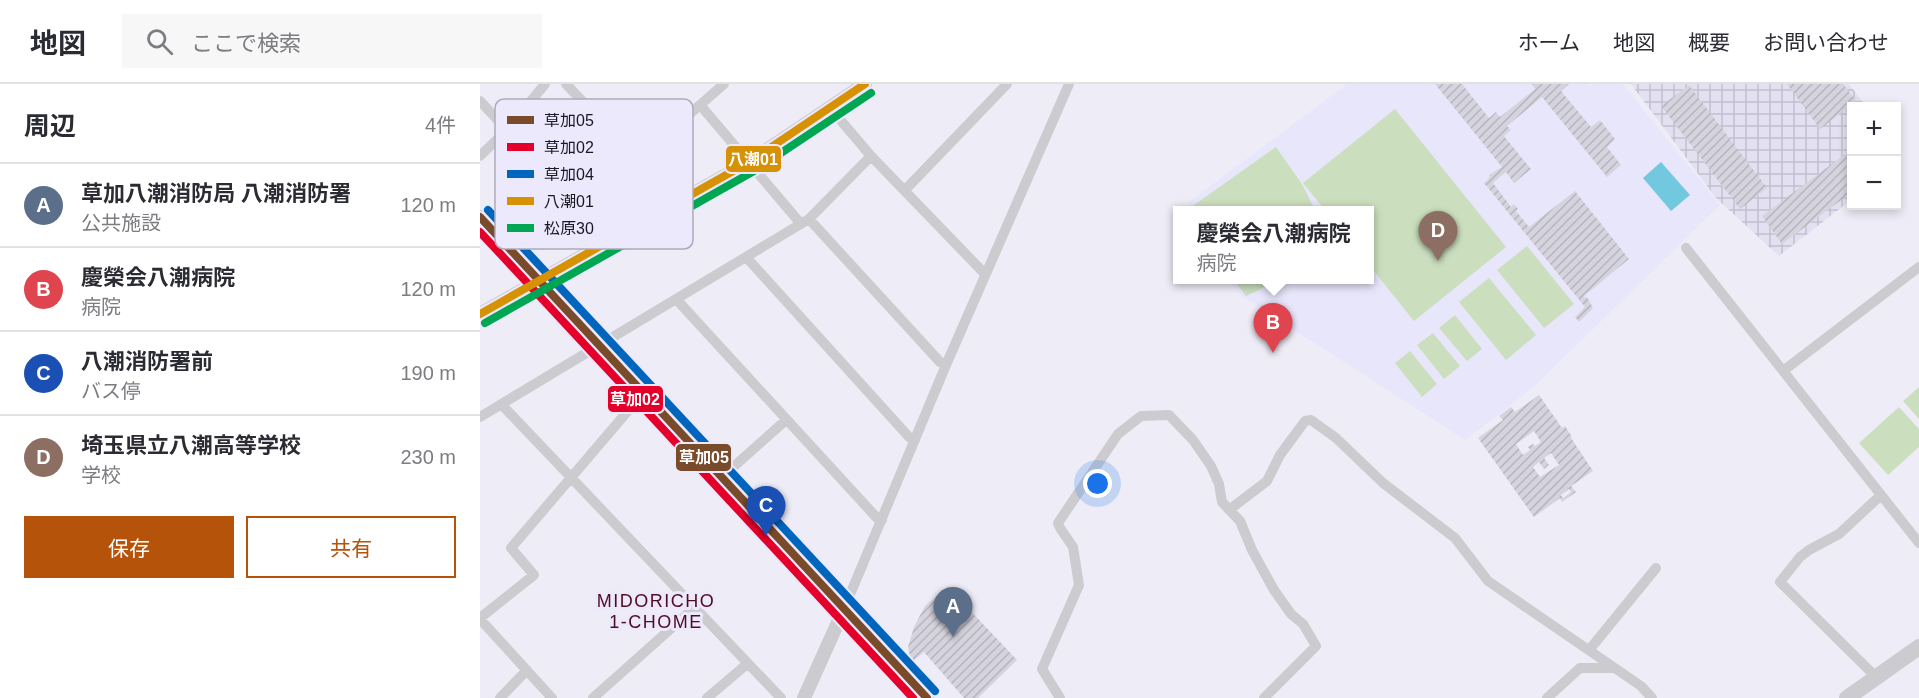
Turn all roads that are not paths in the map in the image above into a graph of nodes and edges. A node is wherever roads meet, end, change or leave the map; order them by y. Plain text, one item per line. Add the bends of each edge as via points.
1 (545, 84) edge
2 (566, 84) edge
3 (724, 84) edge
4 (865, 84) edge
5 (1006, 84) edge
6 (1069, 84) edge
7 (532, 99) edge
8 (580, 99) edge
9 (480, 101) edge
10 (701, 106) junction
11 (831, 109) junction
12 (693, 113) edge
13 (495, 117) edge
14 (495, 141) edge
15 (480, 156) edge
16 (871, 156) junction
17 (749, 162) junction
18 (905, 190) junction
19 (693, 194) edge
20 (480, 217) edge
21 (805, 221) junction
22 (495, 233) edge
23 (1686, 248) dead end
24 (510, 249) edge
25 (594, 249) edge
26 (746, 257) junction
27 (1919, 267) edge
28 (986, 274) junction
29 (539, 280) junction
30 (676, 299) junction
31 (480, 314) edge
32 (599, 344) junction
33 (946, 365) junction
34 (1783, 371) junction
35 (644, 392) junction
36 (501, 404) junction
37 (480, 417) edge
38 (786, 420) junction
39 (915, 440) junction
40 (722, 477) junction
41 (571, 478) junction
42 (1881, 495) junction
43 (1229, 510) junction
44 (882, 520) junction
45 (1919, 543) edge
46 (1656, 568) dead end
47 (694, 608) junction
48 (844, 609) junction
49 (480, 619) edge
50 (1919, 646) edge
51 (1590, 649) junction
52 (747, 664) junction
53 (1614, 668) junction
54 (527, 670) junction
55 (1876, 677) junction
56 (500, 698) edge
57 (552, 698) edge
58 (593, 698) edge
59 (707, 698) edge
60 (781, 698) edge
61 (804, 698) edge
62 (927, 698) edge
63 (1060, 698) edge
64 (1264, 698) edge
65 (1547, 698) edge
66 (1652, 698) edge
67 (1847, 698) edge

1 - 7 street
2 - 8 street
3 - 10 street
4 - 11 street
5 - 18 street
6 - 28 street
9 - 13 street
10 - 12 street
10 - 17 street
11 - 16 street
11 - 17 street
14 - 15 street
16 - 18 street
16 - 21 street
17 - 19 street
17 - 21 street
18 - 28 street
20 - 22 street
21 - 26 street
21 - 33 street
23 - 34 street
24 - 29 street
25 - 29 street
26 - 30 street
26 - 39 street
27 - 34 street
28 - 33 street
29 - 31 street
29 - 32 street
30 - 32 street
30 - 38 street
32 - 35 street
32 - 36 street
33 - 39 street
34 - 42 street
35 - 40 street
35 - 41 street
36 - 37 street
36 - 41 street
38 - 40 street
38 - 44 street
39 - 44 street
40 - 48 street
41 - 47 street
41 - 49 street via 511,548 534,575
42 - 45 street
42 - 55 street via 1839,534 1800,557 1780,582
43 - 51 street via 1267,481 1286,447 1305,421 1311,420 1383,483 1455,538 1488,581
43 - 63 street via 1222,502 1211,466 1169,416 1141,416 1118,434 1058,523 1073,547 1079,585 1042,669
43 - 64 street via 1240,521 1274,590 1316,646
44 - 48 street
46 - 51 street
47 - 52 street
47 - 58 street
48 - 61 street
48 - 62 street
49 - 54 street
50 - 55 main road
51 - 53 street
52 - 59 street
52 - 60 street
53 - 65 street via 1580,668
53 - 66 street
54 - 56 street
54 - 57 street
55 - 67 main road

